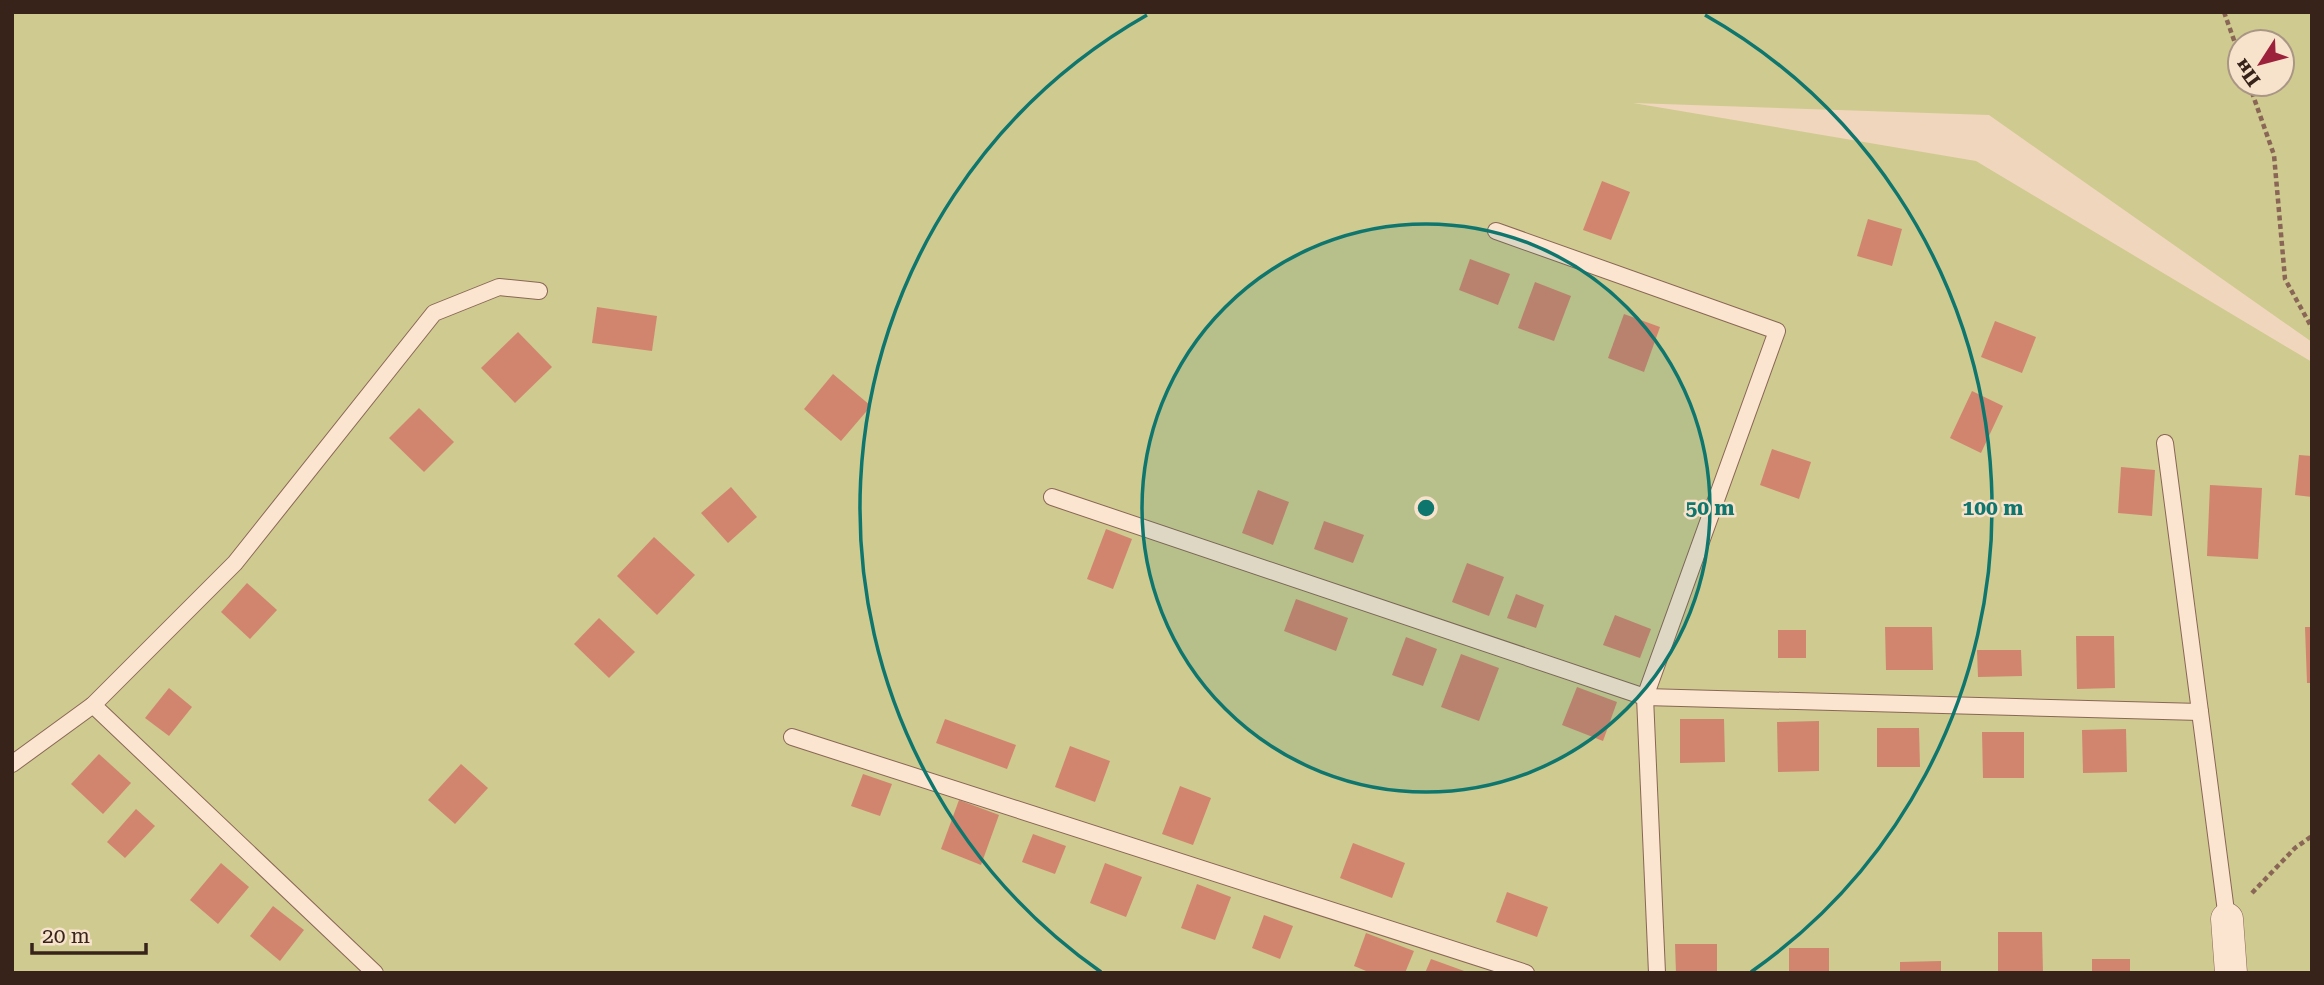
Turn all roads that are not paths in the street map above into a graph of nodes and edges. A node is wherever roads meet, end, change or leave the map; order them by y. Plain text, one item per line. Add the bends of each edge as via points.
1 (1496, 231) dead end
2 (539, 291) dead end
3 (2165, 443) dead end
4 (1052, 496) dead end
5 (1645, 697) junction
6 (93, 705) junction
7 (2200, 712) junction
8 (792, 737) dead end
9 (12, 764) edge
10 (2228, 919) joint
11 (375, 973) edge
12 (1526, 973) edge
13 (1657, 973) edge
14 (2231, 973) edge

1 - 5 lane via 1777,331
2 - 6 lane via 499,287 434,313 235,563
3 - 7 lane
4 - 5 lane
5 - 7 lane
5 - 13 lane
6 - 9 lane
6 - 11 lane
7 - 10 lane
8 - 12 lane
10 - 14 street

